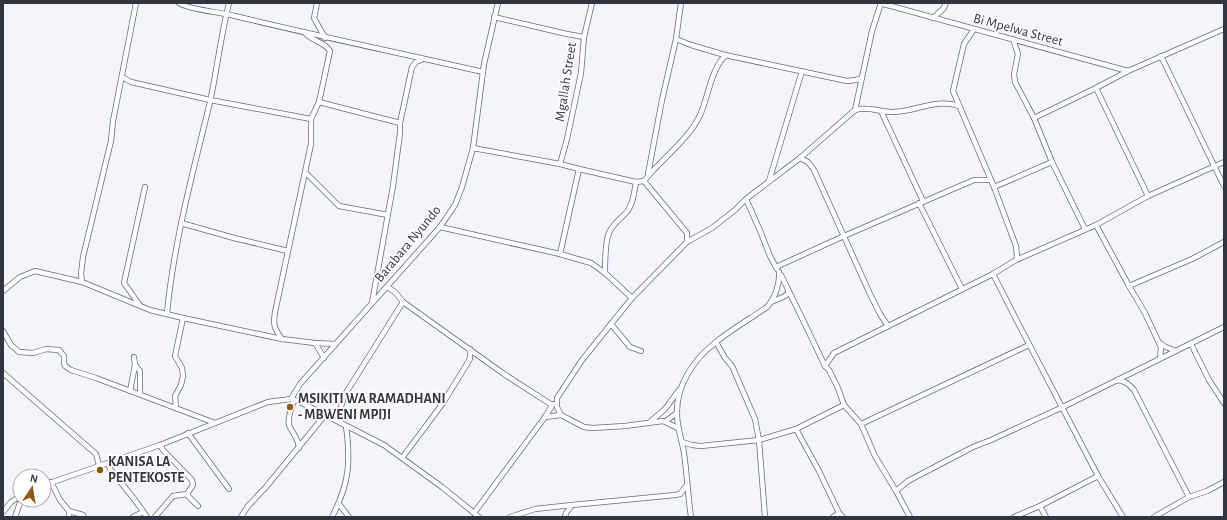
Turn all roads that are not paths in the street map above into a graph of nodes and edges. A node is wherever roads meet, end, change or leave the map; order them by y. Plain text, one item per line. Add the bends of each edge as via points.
1 (136, 3) edge
2 (179, 3) edge
3 (229, 3) edge
4 (317, 3) edge
5 (498, 3) edge
6 (592, 3) edge
7 (681, 3) edge
8 (881, 3) edge
9 (946, 3) edge
10 (226, 14) junction
11 (494, 17) junction
12 (932, 18) junction
13 (974, 29) junction
14 (1224, 29) edge
15 (305, 33) junction
16 (584, 37) junction
17 (325, 38) junction
18 (676, 39) junction
19 (1013, 39) junction
20 (726, 55) junction
21 (1161, 56) junction
22 (424, 58) junction
23 (802, 71) junction
24 (1128, 71) junction
25 (483, 72) junction
26 (122, 77) junction
27 (862, 78) junction
28 (1096, 88) junction
29 (210, 100) junction
30 (319, 102) junction
31 (959, 106) junction
32 (855, 110) junction
33 (881, 111) junction
34 (1034, 118) junction
35 (311, 119) junction
36 (400, 123) junction
37 (473, 148) junction
38 (800, 158) junction
39 (1052, 162) junction
40 (1224, 162) edge
41 (560, 164) junction
42 (1215, 167) junction
43 (579, 169) junction
44 (305, 172) junction
45 (648, 175) junction
46 (991, 180) junction
47 (644, 181) junction
48 (768, 181) junction
49 (636, 182) junction
50 (1224, 186) edge
51 (145, 187) dead end
52 (994, 187) junction
53 (1148, 196) junction
54 (746, 199) junction
55 (921, 202) junction
56 (388, 215) junction
57 (181, 223) junction
58 (1096, 226) junction
59 (440, 227) junction
60 (1085, 229) junction
61 (687, 233) junction
62 (844, 236) junction
63 (696, 237) junction
64 (687, 242) junction
65 (1224, 242) edge
66 (288, 251) junction
67 (560, 254) junction
68 (1016, 260) junction
69 (776, 267) junction
70 (605, 272) junction
71 (779, 272) junction
72 (993, 274) junction
73 (82, 282) junction
74 (1128, 286) junction
75 (386, 287) junction
76 (962, 289) junction
77 (788, 290) junction
78 (3, 291) edge
79 (632, 298) junction
80 (403, 302) junction
81 (771, 302) junction
82 (372, 303) junction
83 (140, 306) junction
84 (167, 313) junction
85 (183, 318) junction
86 (611, 324) junction
87 (888, 326) junction
88 (1224, 327) edge
89 (3, 331) edge
90 (282, 339) junction
91 (716, 342) junction
92 (315, 343) junction
93 (1159, 343) junction
94 (335, 344) junction
95 (1029, 344) junction
96 (1191, 344) junction
97 (470, 349) junction
98 (641, 351) dead end
99 (1176, 351) junction
100 (478, 355) junction
101 (134, 357) dead end
102 (324, 358) junction
103 (1160, 358) junction
104 (470, 359) junction
105 (135, 365) junction
106 (825, 366) junction
107 (1133, 372) junction
108 (3, 373) edge
109 (1117, 380) junction
110 (1130, 385) junction
111 (681, 387) junction
112 (130, 391) junction
113 (140, 394) junction
114 (557, 398) junction
115 (292, 399) junction
116 (1224, 403) edge
117 (552, 405) junction
118 (844, 405) junction
119 (1063, 407) junction
120 (176, 408) junction
121 (677, 413) junction
122 (561, 414) junction
123 (325, 416) junction
124 (545, 417) junction
125 (666, 421) junction
126 (650, 422) junction
127 (215, 423) junction
128 (341, 424) junction
129 (861, 424) junction
130 (346, 426) junction
131 (678, 428) junction
132 (796, 428) junction
133 (188, 433) junction
134 (759, 440) junction
135 (682, 442) junction
136 (160, 445) junction
137 (692, 445) junction
138 (299, 448) junction
139 (684, 456) junction
140 (402, 458) junction
141 (108, 463) junction
142 (99, 466) junction
143 (1098, 476) junction
144 (52, 482) edge
145 (1224, 482) edge
146 (52, 484) edge
147 (687, 485) junction
148 (229, 489) dead end
149 (896, 491) junction
150 (187, 494) junction
151 (680, 494) junction
152 (1189, 497) junction
153 (688, 499) junction
154 (12, 501) edge
155 (339, 504) junction
156 (572, 505) junction
157 (198, 506) dead end
158 (1040, 506) junction
159 (562, 507) junction
160 (69, 511) junction
161 (3, 512) edge
162 (143, 512) junction
163 (474, 513) junction
164 (566, 515) edge
165 (841, 515) edge
166 (69, 517) edge
167 (84, 517) edge
168 (133, 517) edge
169 (147, 517) edge
170 (155, 517) edge
171 (241, 517) edge
172 (332, 517) edge
173 (349, 517) edge
174 (479, 517) edge
175 (510, 517) edge
176 (691, 517) edge
177 (765, 517) edge
178 (834, 517) edge
179 (910, 517) edge
180 (1014, 517) edge
181 (1046, 517) edge
182 (1123, 517) edge
183 (1154, 517) edge

1 - 26 street
2 - 10 street
3 - 10 street
4 - 17 street via 314,18
5 - 11 street, Barabara Nyundo
6 - 16 street, Mgallah Street
7 - 18 street
8 - 12 street, Bi Mpelwa Street
8 - 27 street
9 - 12 street
10 - 15 street
10 - 29 street
11 - 16 street
11 - 25 street, Barabara Nyundo
12 - 13 street, Bi Mpelwa Street
13 - 19 street, Bi Mpelwa Street
13 - 31 street via 964,44 953,88
14 - 21 street
15 - 17 street
15 - 30 street via 327,46 330,51
16 - 41 street, Mgallah Street via 581,72
17 - 22 street
18 - 20 street
18 - 45 street
19 - 24 street, Bi Mpelwa Street
19 - 34 street via 1018,54 1015,82
20 - 23 street
20 - 45 street via 718,65 698,120
21 - 24 street
21 - 42 street
22 - 25 street
22 - 36 street via 412,67
23 - 27 street via 846,81
23 - 48 street
24 - 28 street
25 - 37 street, Barabara Nyundo
26 - 29 street via 131,82
26 - 73 street via 83,257 80,274
27 - 32 street
28 - 34 street
28 - 53 street
29 - 35 street
29 - 57 street
30 - 35 street
30 - 36 street
31 - 33 street via 941,103 894,112
31 - 46 street
32 - 33 street via 862,108
32 - 38 street
33 - 55 street
34 - 39 street
35 - 44 street via 311,144
36 - 56 street via 394,186
37 - 41 street
37 - 59 street, Barabara Nyundo via 455,205
38 - 48 street
38 - 62 street via 808,162 814,170
39 - 52 street
39 - 60 street
40 - 42 street
41 - 43 street
42 - 50 street
42 - 53 street
43 - 49 street
43 - 67 street
44 - 56 street via 339,206
44 - 66 street
45 - 47 street
46 - 52 street
46 - 55 street via 974,180
47 - 49 street
47 - 61 street
48 - 54 street
49 - 70 street via 630,207 609,233
51 - 83 street via 124,283
52 - 68 street via 1016,246
53 - 58 street
54 - 63 street via 725,218
54 - 69 street
55 - 62 street
55 - 76 street
56 - 82 street
57 - 66 street
57 - 84 street
58 - 60 street
58 - 74 street
59 - 67 street
59 - 75 street, Barabara Nyundo
60 - 68 street
61 - 63 street
61 - 64 street
62 - 69 street
62 - 87 street via 873,301
63 - 64 street
64 - 79 street
65 - 74 street via 1192,259
66 - 90 street via 274,322 275,329
67 - 70 street via 591,263
68 - 72 street
69 - 71 street
70 - 79 street
71 - 77 street
71 - 81 street via 780,279
72 - 76 street
72 - 95 street
73 - 78 street via 35,271 20,277
73 - 83 street
74 - 93 street via 1145,313
75 - 80 street via 395,292
75 - 82 street, Barabara Nyundo
76 - 87 street
77 - 81 street via 786,296
77 - 106 street
79 - 86 street
80 - 97 street
80 - 128 street via 344,396 339,414
81 - 91 street
82 - 94 street, Barabara Nyundo
83 - 84 street
84 - 85 street
85 - 90 street
85 - 120 street via 175,356 182,368 183,376 175,396
86 - 98 street via 630,347
86 - 114 street via 582,360
87 - 106 street via 834,353
88 - 96 street
89 - 112 street via 11,345 19,352 59,350 64,356 65,366 71,370
90 - 92 street
91 - 111 street via 687,374
91 - 134 street via 732,366 745,395 755,419
92 - 94 street
92 - 102 street
93 - 99 street
93 - 103 street
94 - 102 street, Barabara Nyundo
95 - 119 street
95 - 129 street
96 - 99 street
96 - 116 street
97 - 100 street
97 - 104 street
99 - 103 street
100 - 104 street
100 - 117 street
101 - 105 street
102 - 115 street, Barabara Nyundo via 300,384
103 - 107 street
104 - 140 street
105 - 112 street
105 - 113 street via 140,371
106 - 118 street via 838,388
107 - 109 street
107 - 110 street
108 - 142 street via 96,454
109 - 110 street
109 - 119 street
110 - 152 street
111 - 121 street
111 - 126 street via 665,409
112 - 113 street
113 - 120 street
114 - 117 street
114 - 122 street via 557,407
115 - 123 street
115 - 127 street via 268,402
115 - 138 street, Barabara Nyundo via 289,424
117 - 124 street
118 - 129 street
118 - 132 street
119 - 143 street
119 - 149 street via 974,447 908,481
120 - 127 street
121 - 125 street
121 - 131 street
122 - 124 street
122 - 126 street via 576,424 592,428
123 - 128 street
123 - 138 street
124 - 163 street
125 - 126 street
125 - 131 street
127 - 133 street
128 - 130 street
129 - 149 street via 875,456
130 - 140 street via 384,445
130 - 155 street via 349,472
131 - 135 street
132 - 134 street
132 - 165 street
133 - 136 street
133 - 148 street
134 - 137 street
134 - 177 street
135 - 137 street
135 - 139 street
136 - 141 street
136 - 150 street via 192,480 193,485
137 - 139 street
138 - 171 street
139 - 147 street
140 - 163 street
141 - 142 street
141 - 162 street
142 - 144 street
143 - 158 street
143 - 182 street
145 - 152 street
146 - 160 street
147 - 151 street
147 - 153 street
149 - 179 street
150 - 157 street
150 - 170 street via 173,496
151 - 153 street
151 - 156 street
152 - 183 street
153 - 176 street
154 - 161 street
155 - 172 street
155 - 173 street
156 - 159 street
156 - 164 street
158 - 180 street
158 - 181 street
159 - 164 street
159 - 175 street via 535,509
160 - 166 street
160 - 167 street
162 - 168 street
162 - 169 street
163 - 174 street
165 - 178 street

